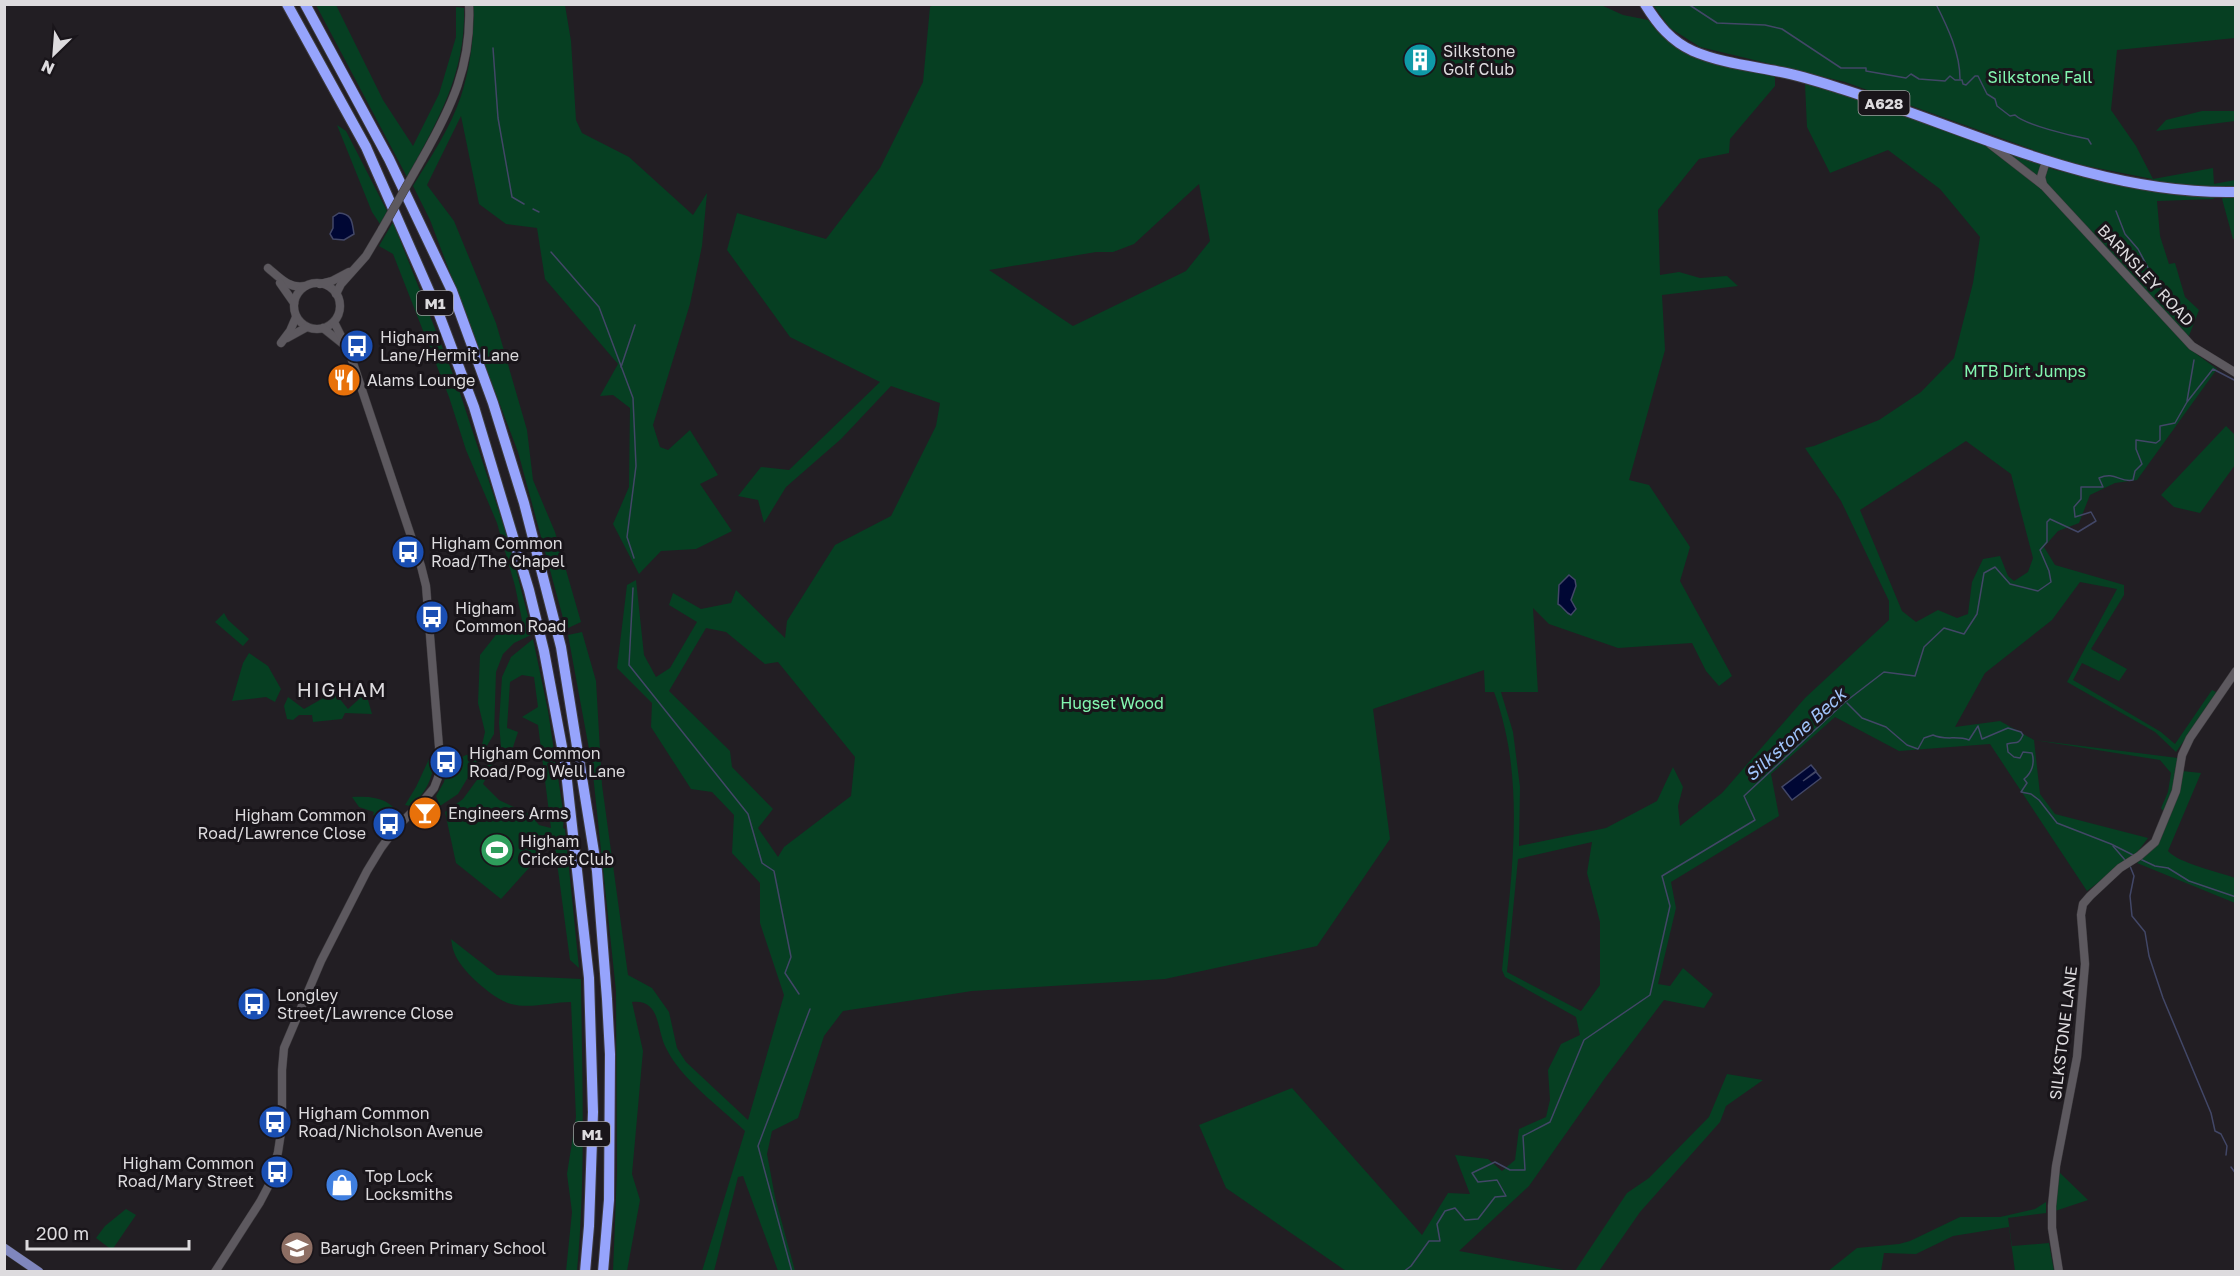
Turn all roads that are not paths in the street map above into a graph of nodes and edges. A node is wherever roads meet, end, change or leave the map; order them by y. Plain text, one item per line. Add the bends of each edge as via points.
1 (287, 4) edge
2 (304, 4) edge
3 (469, 4) edge
4 (1645, 4) edge
5 (1984, 139) junction
6 (2046, 161) junction
7 (2044, 186) junction
8 (2235, 192) edge
9 (358, 266) junction
10 (320, 284) junction
11 (307, 286) junction
12 (336, 294) junction
13 (294, 303) junction
14 (296, 317) junction
15 (334, 322) junction
16 (307, 327) junction
17 (323, 328) junction
18 (349, 350) junction
19 (2235, 374) edge
20 (2235, 671) edge
21 (4, 1248) edge
22 (39, 1272) edge
23 (215, 1272) edge
24 (585, 1272) edge
25 (603, 1272) edge
26 (2059, 1272) edge

1 - 24 highway, M1 via 366,147 437,309 474,407 537,621 565,763 589,978 593,1112
2 - 25 highway, M1 via 389,159 452,291 524,503 561,647 597,871 607,999 609,1200
3 - 9 street, bridge via 466,49 449,110
4 - 5 highway, BARNSLEY ROAD / A628 via 1667,34 1693,51 1782,72 1895,106
5 - 6 highway, A628
5 - 7 street, BARNSLEY ROAD
6 - 7 street via 2041,177
6 - 8 highway, A628 via 2140,183
7 - 19 street, BARNSLEY ROAD via 2192,346
9 - 10 street
9 - 12 street
10 - 11 street
10 - 12 street
11 - 13 street
11 - 13 street via 287,284 268,268
12 - 15 street via 339,310
13 - 14 street
14 - 16 street
14 - 16 street via 281,343
15 - 17 street
15 - 18 street
16 - 17 street
17 - 18 street
18 - 23 street via 426,586 439,775 434,788 394,829 367,871 321,961 284,1048 282,1126 270,1183
20 - 26 street, SILKSTONE LANE via 2182,755 2176,791 2155,842 2120,868 2083,904 2085,964 2077,1057 2053,1189 2052,1227
21 - 22 main road

